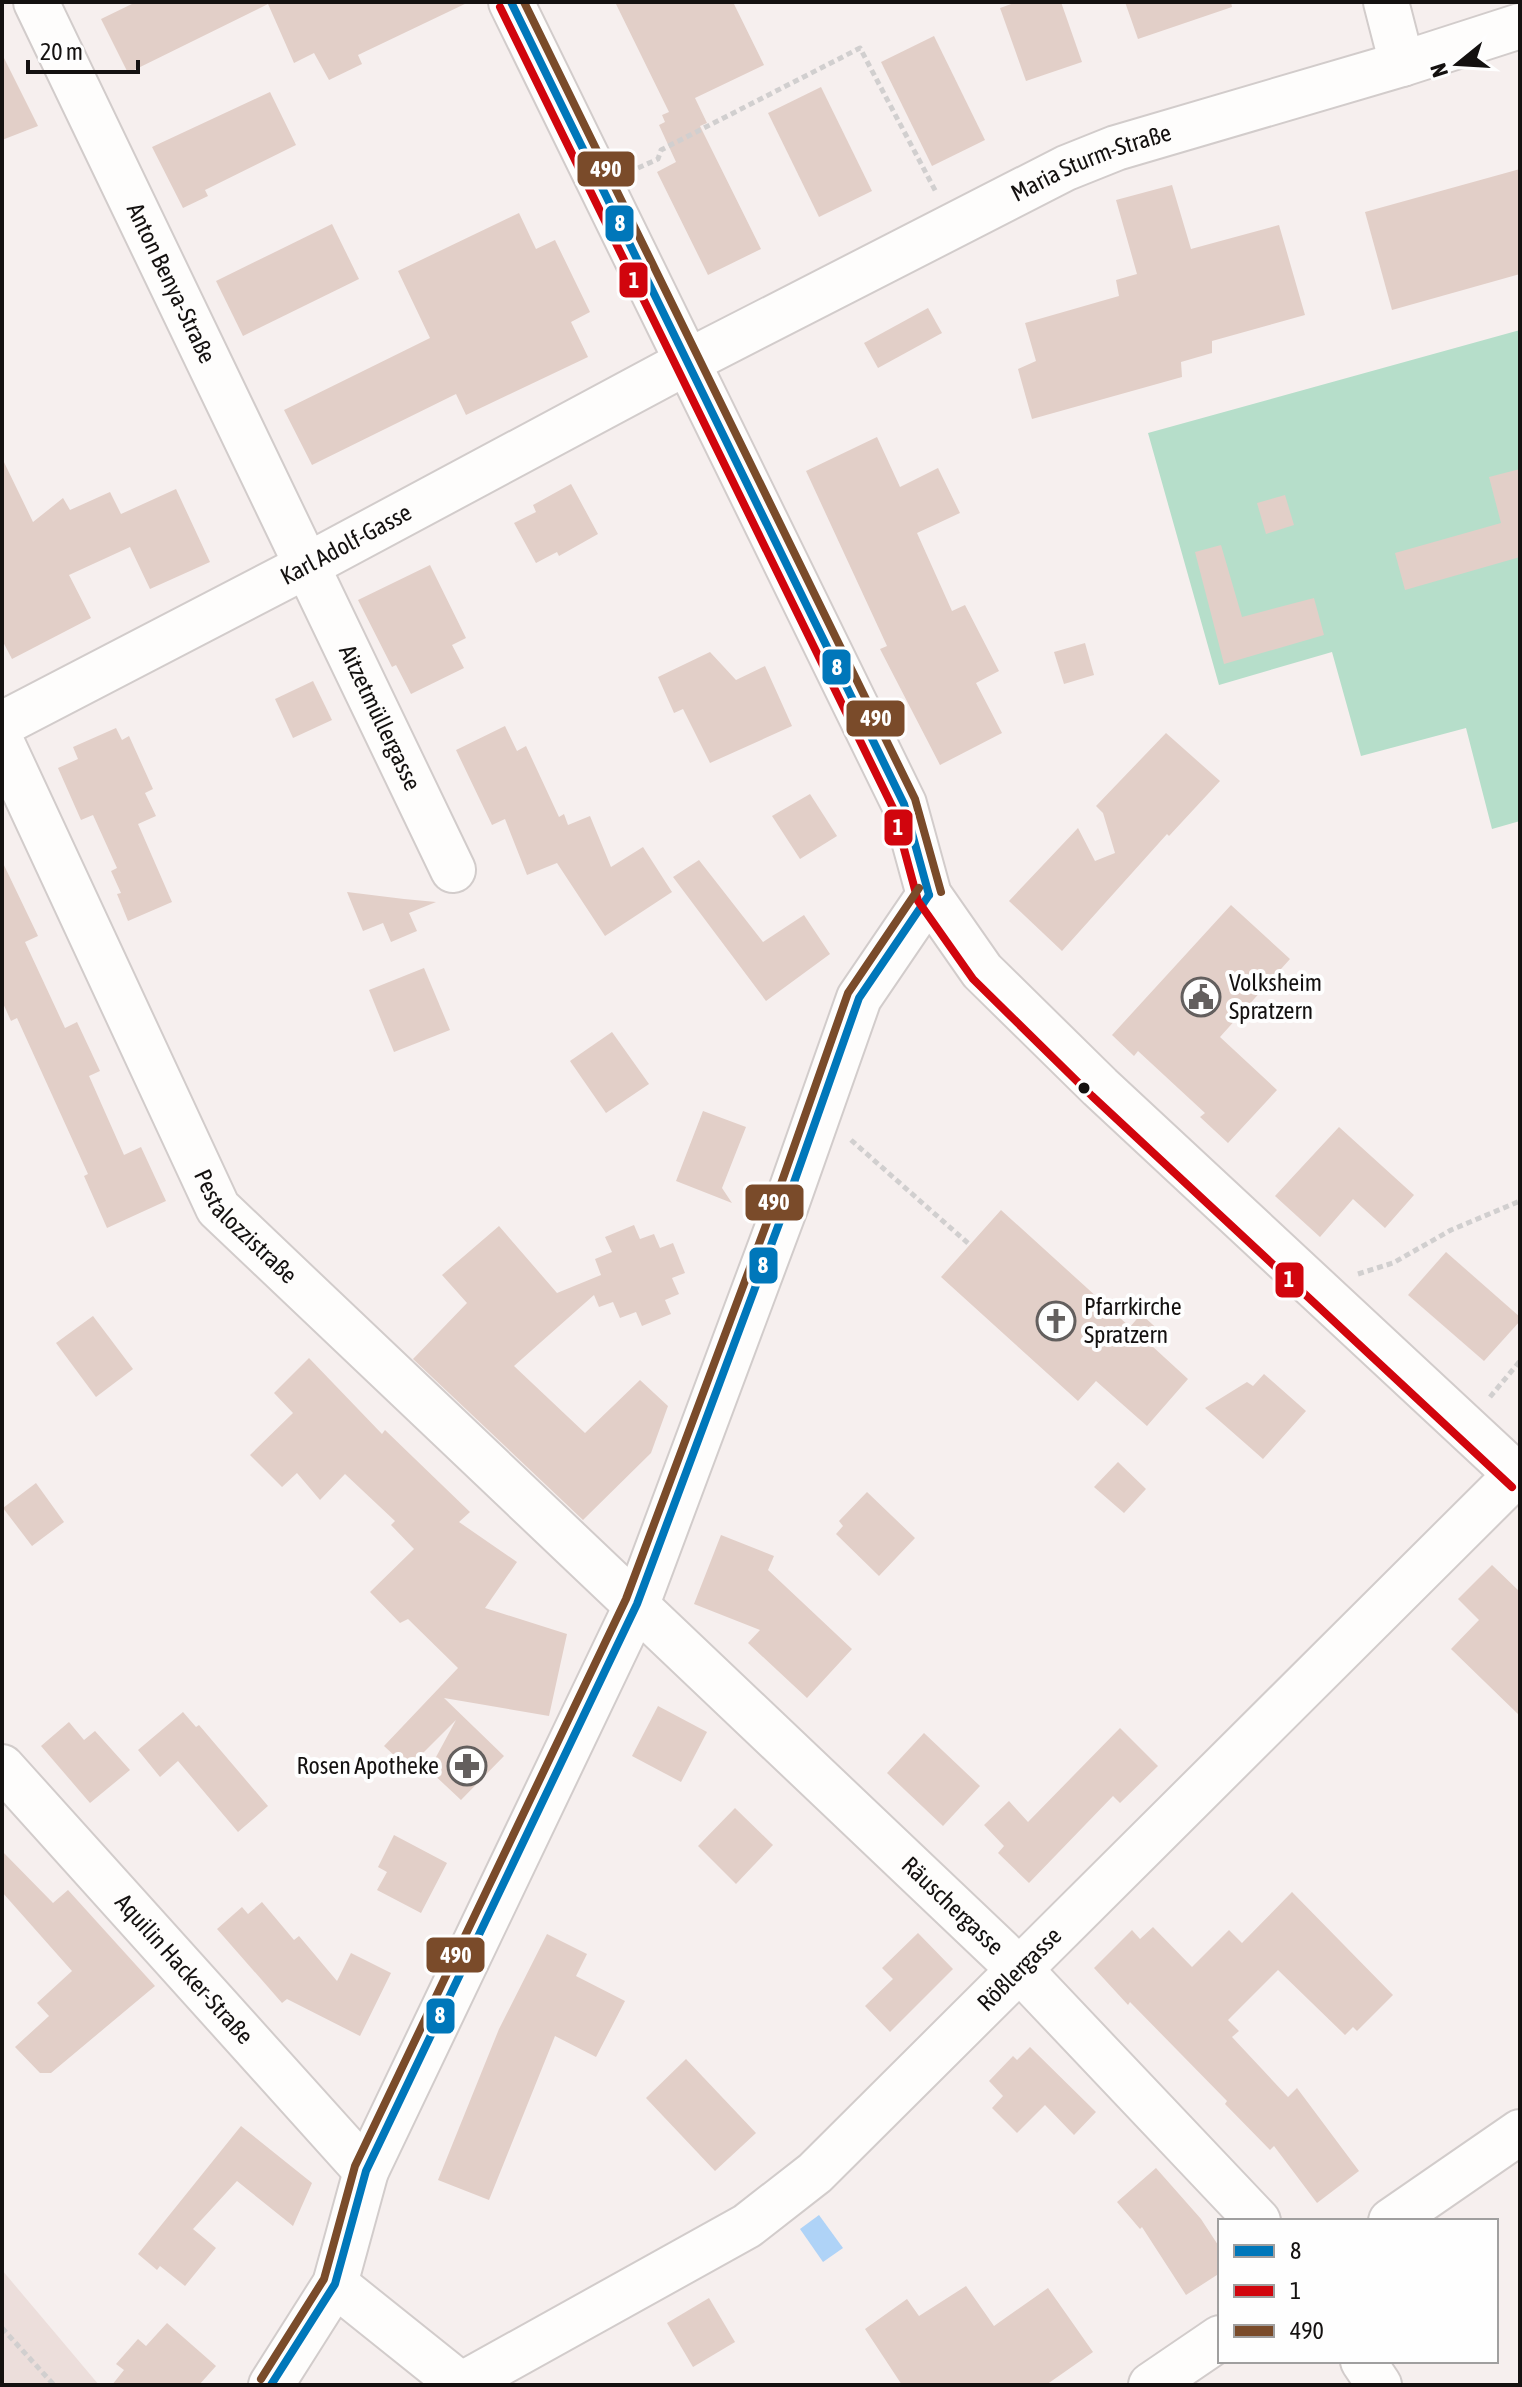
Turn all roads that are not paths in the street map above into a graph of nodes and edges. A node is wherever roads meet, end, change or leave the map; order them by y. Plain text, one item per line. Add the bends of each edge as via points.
1 (36, 2) edge
2 (511, 2) edge
3 (1386, 2) edge
4 (1520, 26) edge
5 (1402, 64) junction
6 (687, 362) junction
7 (308, 565) junction
8 (2, 724) edge
9 (2, 743) edge
10 (453, 870) dead end
11 (929, 895) junction
12 (1511, 1459) edge
13 (637, 1604) junction
14 (2, 1767) edge
15 (1021, 1971) junction
16 (1520, 2132) edge
17 (366, 2171) junction
18 (1256, 2219) edge
19 (1394, 2219) edge
20 (335, 2284) junction
21 (1218, 2339) edge
22 (1364, 2363) edge
23 (271, 2385) edge
24 (461, 2385) edge
25 (1151, 2385) edge
26 (1379, 2385) edge

1 - 7 street, Anton Benya-Straße
2 - 6 street
3 - 5 street
4 - 5 street, Maria Sturm-Straße
5 - 6 street, Maria Sturm-Straße via 1116,148 1066,168
6 - 7 street, Karl Adolf-Gasse
6 - 11 street via 904,804
7 - 8 street, Karl Adolf-Gasse
7 - 10 street, Aitzetmüllergasse
9 - 13 street, Pestalozzistraße via 218,1208
11 - 12 street via 982,971 1100,1087 1315,1287
11 - 13 street via 859,998
12 - 15 street, Rößlergasse
13 - 15 street, Räuschergasse
13 - 17 street
14 - 17 street, Aquilin Hacker-Straße
15 - 18 street, Räuschergasse
15 - 24 street, Rößlergasse via 781,2202
16 - 19 street
17 - 20 street
20 - 23 street
20 - 24 street
21 - 25 street
22 - 26 street

